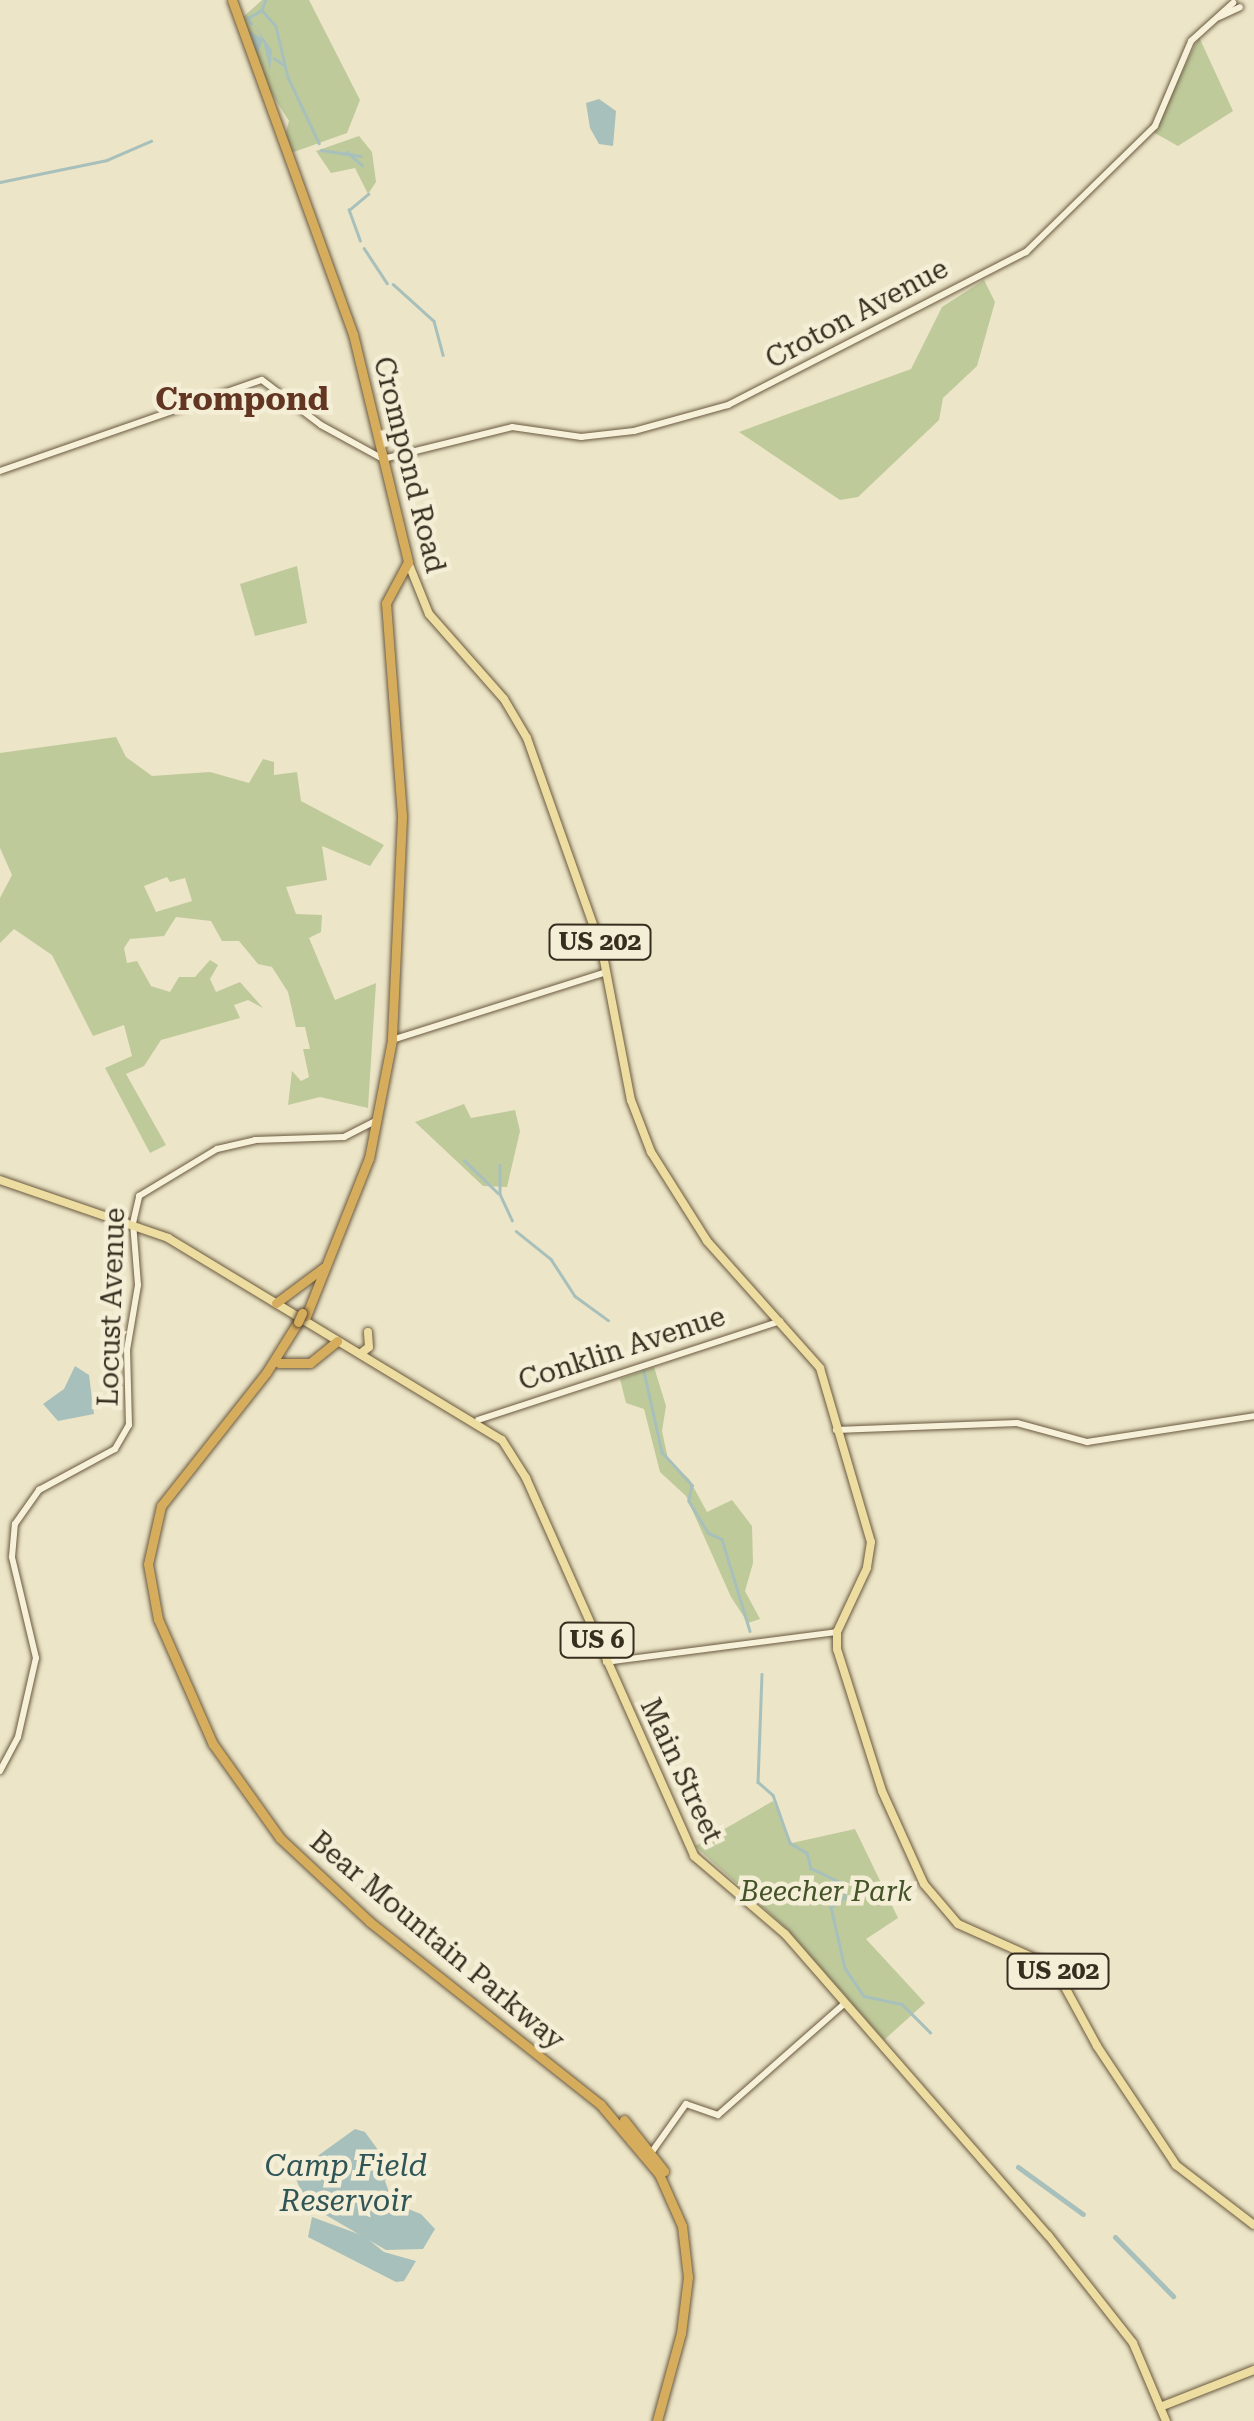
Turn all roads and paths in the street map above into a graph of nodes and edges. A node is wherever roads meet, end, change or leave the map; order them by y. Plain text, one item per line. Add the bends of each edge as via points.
1 (232, 0) edge
2 (1235, 3) edge
3 (1252, 10) edge
4 (383, 459) junction
5 (0, 471) edge
6 (408, 562) junction
7 (607, 972) junction
8 (392, 1040) junction
9 (377, 1122) junction
10 (367, 1134) junction
11 (0, 1180) edge
12 (133, 1223) junction
13 (324, 1268) junction
14 (301, 1286) junction
15 (314, 1289) junction
16 (276, 1302) junction
17 (302, 1319) junction
18 (780, 1321) junction
19 (368, 1332) dead end
20 (338, 1340) junction
21 (360, 1354) junction
22 (279, 1363) junction
23 (1254, 1416) edge
24 (478, 1420) junction
25 (835, 1430) junction
26 (836, 1632) junction
27 (606, 1662) junction
28 (0, 1770) edge
29 (845, 2003) junction
30 (650, 2155) junction
31 (1254, 2225) edge
32 (1254, 2370) edge
33 (1160, 2407) junction
34 (660, 2421) edge
35 (1166, 2421) edge

1 - 4 highway, Crompond Road / US 202 via 343,302
2 - 3 street
2 - 4 street, Croton Avenue via 1189,46 1155,126 1016,259 716,409 591,437 506,428
4 - 5 street via 331,432 262,380
4 - 6 highway, Crompond Road / US 202
6 - 7 main road, Crompond Road / US 202 via 429,614 524,731
6 - 8 highway, Bear Mountain Parkway via 386,603 402,817
7 - 8 street
7 - 18 main road, Crompond Road / US 202 via 629,1092 646,1142 701,1232
8 - 9 highway, Bear Mountain Parkway
9 - 10 highway, Bear Mountain Parkway
9 - 17 highway, Bear Mountain Parkway via 352,1208
10 - 12 street, Locust Avenue via 217,1149 145,1187
10 - 13 highway, Bear Mountain Parkway
11 - 12 main road, Main Street / US 6
12 - 16 main road, Main Street / US 6
12 - 28 street, Locust Avenue via 138,1285 124,1439 38,1490 12,1532 36,1658 18,1737
13 - 14 highway
13 - 15 highway, Bear Mountain Parkway
14 - 15 highway
14 - 16 highway
15 - 17 highway, Bear Mountain Parkway
16 - 20 main road, Main Street / US 6
17 - 22 highway, Bear Mountain Parkway
17 - 30 highway, Bear Mountain Parkway via 257,1386 180,1475 157,1515 150,1584 175,1664 233,1777 293,1853 600,2104
18 - 24 street, Conklin Avenue
18 - 25 main road, Crompond Road / US 202 via 820,1368
19 - 21 main road via 369,1347
20 - 21 main road, Main Street / US 6
20 - 22 highway via 310,1363
21 - 24 main road, Main Street / US 6
22 - 30 highway, Bear Mountain Parkway via 190,1469 156,1532 157,1596 198,1704 250,1794 313,1866 608,2106
23 - 25 street via 1087,1442 1017,1424
24 - 27 main road, Main Street / US 6 via 518,1464
25 - 26 main road, Crompond Road / US 202 via 872,1549
26 - 27 street
26 - 31 main road, US 202 via 875,1770 933,1898 964,1928 1054,1967 1097,2046 1176,2164
27 - 29 main road, Main Street / US 6 via 694,1856 784,1934
29 - 30 street via 718,2115 686,2104
29 - 33 main road, Main Street / US 6 via 1086,2282 1133,2343
30 - 34 highway, Bear Mountain Parkway via 677,2210 688,2270
32 - 33 main road
33 - 35 main road, Main Street / US 6

